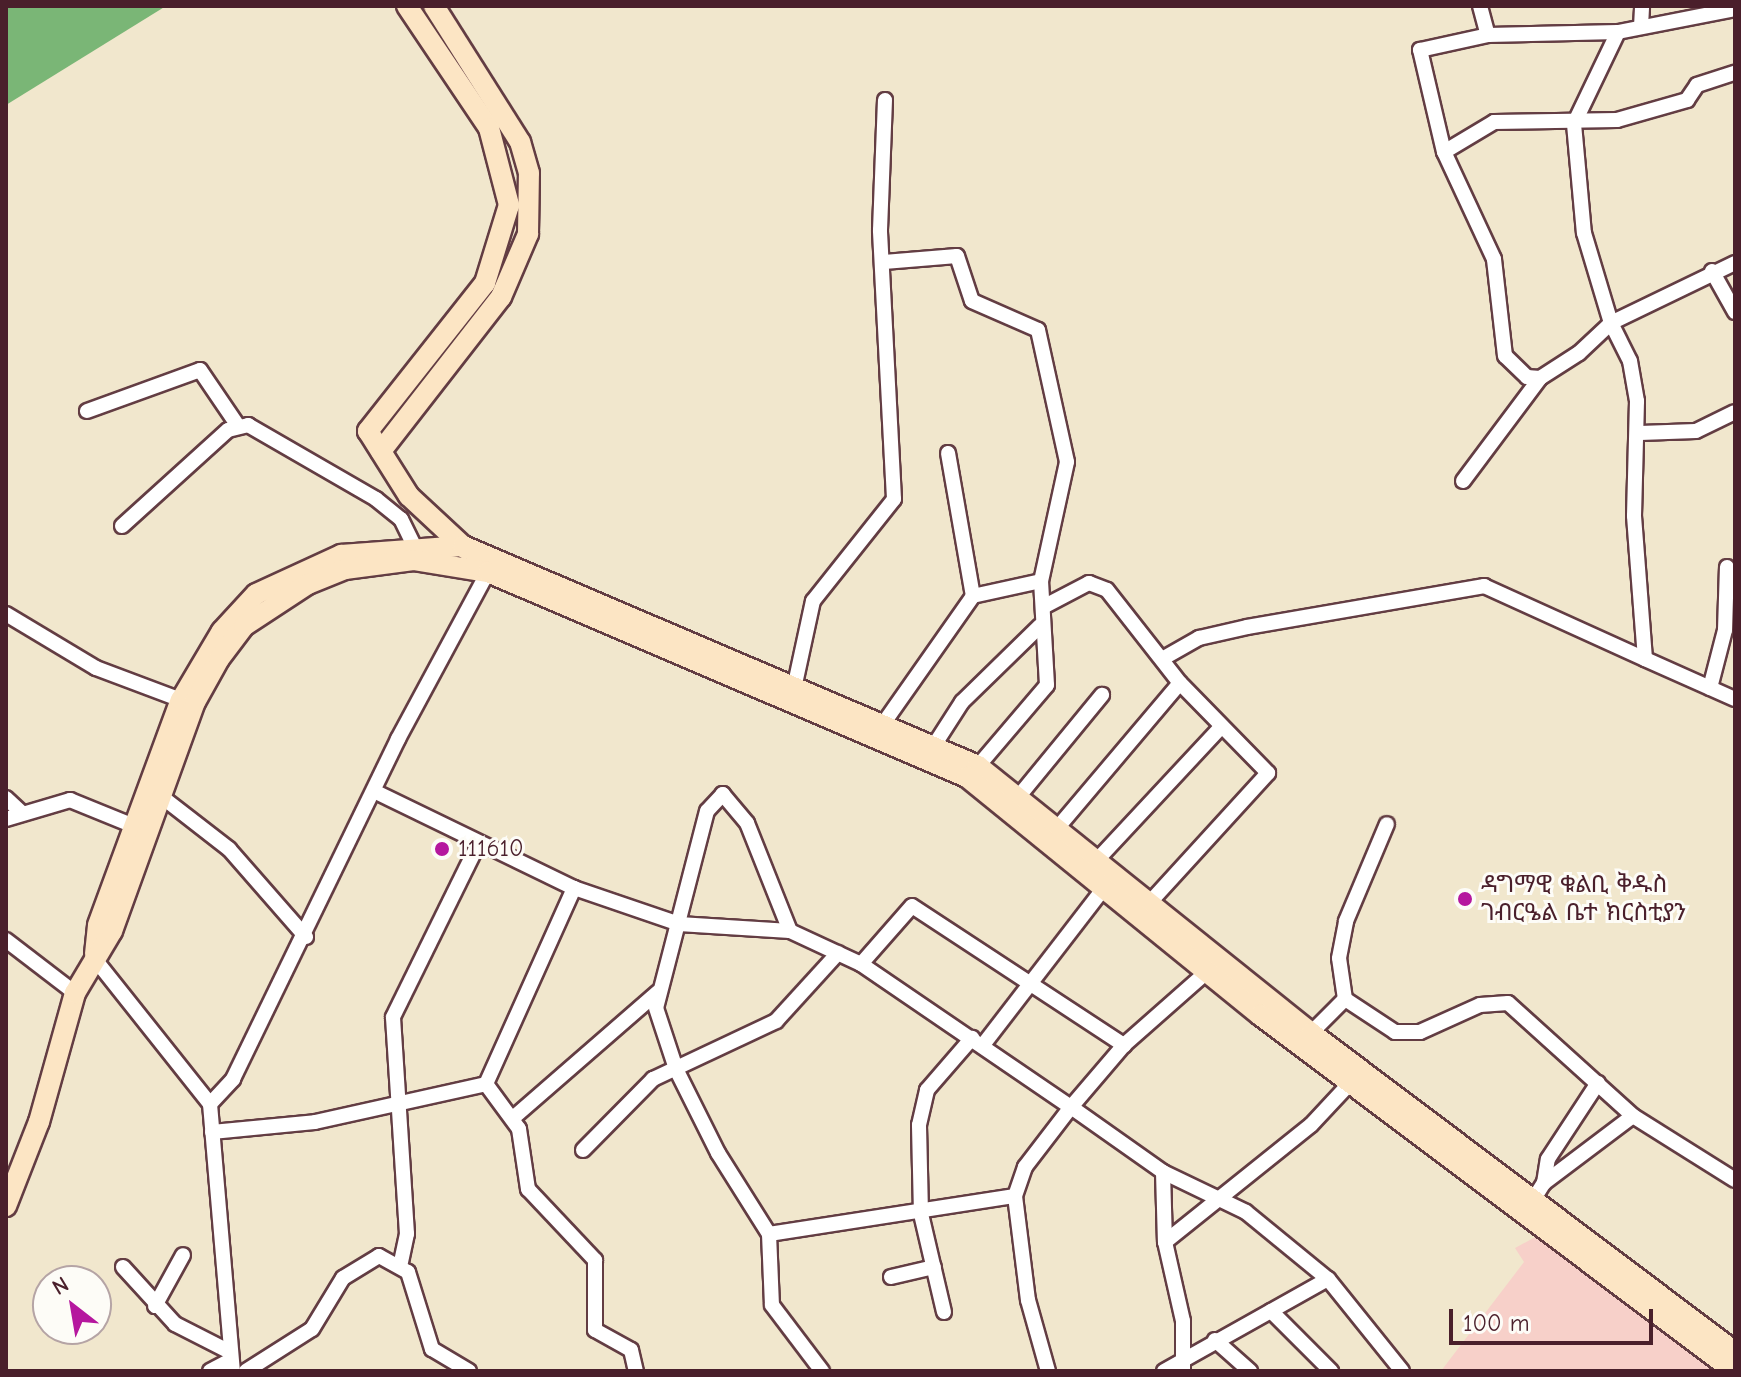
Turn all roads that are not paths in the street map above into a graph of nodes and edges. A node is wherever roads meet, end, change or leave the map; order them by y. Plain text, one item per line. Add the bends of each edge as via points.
1 (407, 6) edge
2 (434, 6) edge
3 (1480, 6) edge
4 (1642, 6) edge
5 (1735, 9) edge
6 (1641, 27) junction
7 (1618, 32) junction
8 (1488, 35) junction
9 (1735, 73) edge
10 (885, 100) dead end
11 (1574, 124) junction
12 (1444, 152) junction
13 (884, 262) junction
14 (1735, 263) edge
15 (1712, 271) junction
16 (1735, 312) edge
17 (1611, 323) junction
18 (1540, 378) junction
19 (87, 411) dead end
20 (1735, 412) edge
21 (238, 426) junction
22 (1640, 433) junction
23 (381, 451) junction
24 (948, 453) dead end
25 (1463, 481) dead end
26 (122, 526) dead end
27 (413, 544) junction
28 (463, 546) junction
29 (1727, 567) dead end
30 (488, 572) junction
31 (1041, 581) junction
32 (973, 596) junction
33 (1043, 607) junction
34 (6, 614) edge
35 (1040, 626) junction
36 (1162, 659) junction
37 (1645, 659) junction
38 (1180, 683) junction
39 (795, 684) junction
40 (1710, 688) junction
41 (1102, 695) dead end
42 (1735, 699) edge
43 (181, 714) junction
44 (885, 721) junction
45 (1220, 728) junction
46 (935, 744) junction
47 (972, 772) junction
48 (376, 792) junction
49 (1019, 796) junction
50 (162, 797) junction
51 (6, 798) edge
52 (21, 812) junction
53 (6, 819) edge
54 (1387, 824) dead end
55 (134, 826) junction
56 (1059, 826) junction
57 (478, 844) junction
58 (1098, 859) junction
59 (1106, 885) junction
60 (574, 888) junction
61 (1152, 900) junction
62 (679, 924) junction
63 (790, 931) junction
64 (306, 937) junction
65 (6, 940) edge
66 (838, 953) junction
67 (94, 958) junction
68 (861, 964) junction
69 (1209, 970) junction
70 (1029, 980) junction
71 (658, 992) junction
72 (75, 993) junction
73 (1345, 999) junction
74 (1311, 1033) junction
75 (977, 1042) junction
76 (1124, 1045) junction
77 (676, 1069) junction
78 (1352, 1081) junction
79 (1598, 1083) junction
80 (486, 1084) junction
81 (210, 1104) junction
82 (395, 1104) junction
83 (1071, 1107) junction
84 (1633, 1116) junction
85 (513, 1118) junction
86 (212, 1132) junction
87 (583, 1150) dead end
88 (1163, 1172) junction
89 (1735, 1180) edge
90 (1015, 1196) junction
91 (1535, 1198) junction
92 (1217, 1199) junction
93 (6, 1206) edge
94 (921, 1214) junction
95 (769, 1234) junction
96 (1165, 1242) junction
97 (183, 1255) dead end
98 (401, 1262) junction
99 (123, 1267) dead end
100 (934, 1267) junction
101 (891, 1277) dead end
102 (1328, 1279) junction
103 (155, 1306) junction
104 (1271, 1311) junction
105 (944, 1312) dead end
106 (1215, 1340) junction
107 (1186, 1355) junction
108 (230, 1361) edge
109 (1731, 1363) edge
110 (210, 1371) edge
111 (246, 1371) edge
112 (469, 1371) edge
113 (636, 1371) edge
114 (822, 1371) edge
115 (1048, 1371) edge
116 (1164, 1371) edge
117 (1183, 1371) edge
118 (1250, 1371) edge
119 (1331, 1371) edge
120 (1402, 1371) edge

1 - 23 main road via 489,128 509,205 485,283 368,431
2 - 23 main road via 520,142 529,173 528,234 501,297
3 - 8 street
4 - 6 street
5 - 6 street
6 - 7 street
7 - 8 street
7 - 11 street
8 - 12 street via 1426,47 1417,58
9 - 11 street via 1697,85 1687,100
10 - 13 street
11 - 12 street via 1494,122
11 - 17 street via 1586,244
12 - 18 street via 1494,259 1505,356 1527,377
13 - 31 street via 957,256 972,301 1042,336 1067,462
13 - 39 street via 894,499 813,601
14 - 15 street
15 - 16 street
15 - 17 street
17 - 18 street
17 - 22 street via 1630,361
18 - 25 street
19 - 21 street via 200,370
20 - 22 street via 1696,431
21 - 26 street
21 - 27 street via 376,499 401,519
22 - 37 street via 1634,516
23 - 28 main road via 409,496
24 - 32 street
27 - 28 main road
27 - 43 main road via 341,555 256,594 222,631
28 - 30 main road
28 - 39 main road
29 - 40 street via 1725,630
30 - 43 main road via 413,560 345,569 308,584 244,626
30 - 47 main road
30 - 48 street
31 - 32 street
31 - 33 street
32 - 44 street
33 - 35 street
33 - 36 street via 1081,585 1098,585
34 - 43 street
35 - 46 street via 962,702
35 - 47 street via 1049,664 1042,698
36 - 37 street via 1199,638 1247,627 1484,586
36 - 38 street
37 - 40 street
38 - 45 street
38 - 56 street
39 - 44 main road
40 - 42 street
41 - 49 street
43 - 50 main road
43 - 55 main road
44 - 46 main road
45 - 58 street
45 - 61 street via 1265,769 1266,783
46 - 47 main road
47 - 49 main road
47 - 59 main road
48 - 57 street
48 - 64 street
49 - 56 main road
50 - 64 street via 229,849
50 - 67 main road via 112,931
51 - 52 street
52 - 53 street
52 - 55 street via 70,800
54 - 73 street via 1346,921 1339,958
55 - 67 main road via 98,925
56 - 58 main road
57 - 60 street
57 - 82 street via 393,1017
58 - 61 main road
59 - 69 main road
59 - 70 street
60 - 62 street
60 - 80 street
61 - 74 main road
62 - 63 street
62 - 63 street via 707,811 723,794 747,823
62 - 71 street
63 - 66 street
64 - 81 street via 233,1079
65 - 72 street
66 - 68 street
66 - 77 street via 776,1021
67 - 72 main road
67 - 81 street
68 - 70 street via 912,906
68 - 75 street
69 - 76 street
69 - 78 main road
70 - 75 street
70 - 76 street
71 - 77 street via 656,1008
71 - 85 street
72 - 93 main road via 39,1122
73 - 74 street
73 - 79 street via 1395,1032 1420,1032 1480,1005 1508,1003
74 - 91 main road
75 - 83 street
75 - 94 street via 927,1090 915,1171
76 - 83 street
77 - 87 street via 635,1093
77 - 95 street
78 - 91 main road
78 - 92 street via 1311,1125
79 - 84 street
79 - 91 street via 1548,1159
80 - 82 street
80 - 85 street
81 - 86 street
82 - 86 street
82 - 98 street via 407,1234
83 - 88 street
83 - 90 street via 1025,1167
84 - 89 street
84 - 91 street
85 - 113 street via 528,1189 599,1269 595,1330 631,1350
86 - 108 street
88 - 92 street
88 - 96 street
90 - 94 street
90 - 115 street via 1028,1300
91 - 109 main road
92 - 96 street
92 - 102 street via 1246,1212
94 - 95 street
94 - 100 street
95 - 114 street via 772,1305
96 - 107 street
97 - 103 street
98 - 111 street via 379,1256 354,1269 326,1316
98 - 112 street via 425,1339
99 - 103 street
100 - 101 street
100 - 105 street
102 - 104 street
102 - 120 street
103 - 108 street
104 - 106 street
104 - 119 street
106 - 107 street
106 - 118 street
107 - 116 street
107 - 117 street
108 - 110 street

